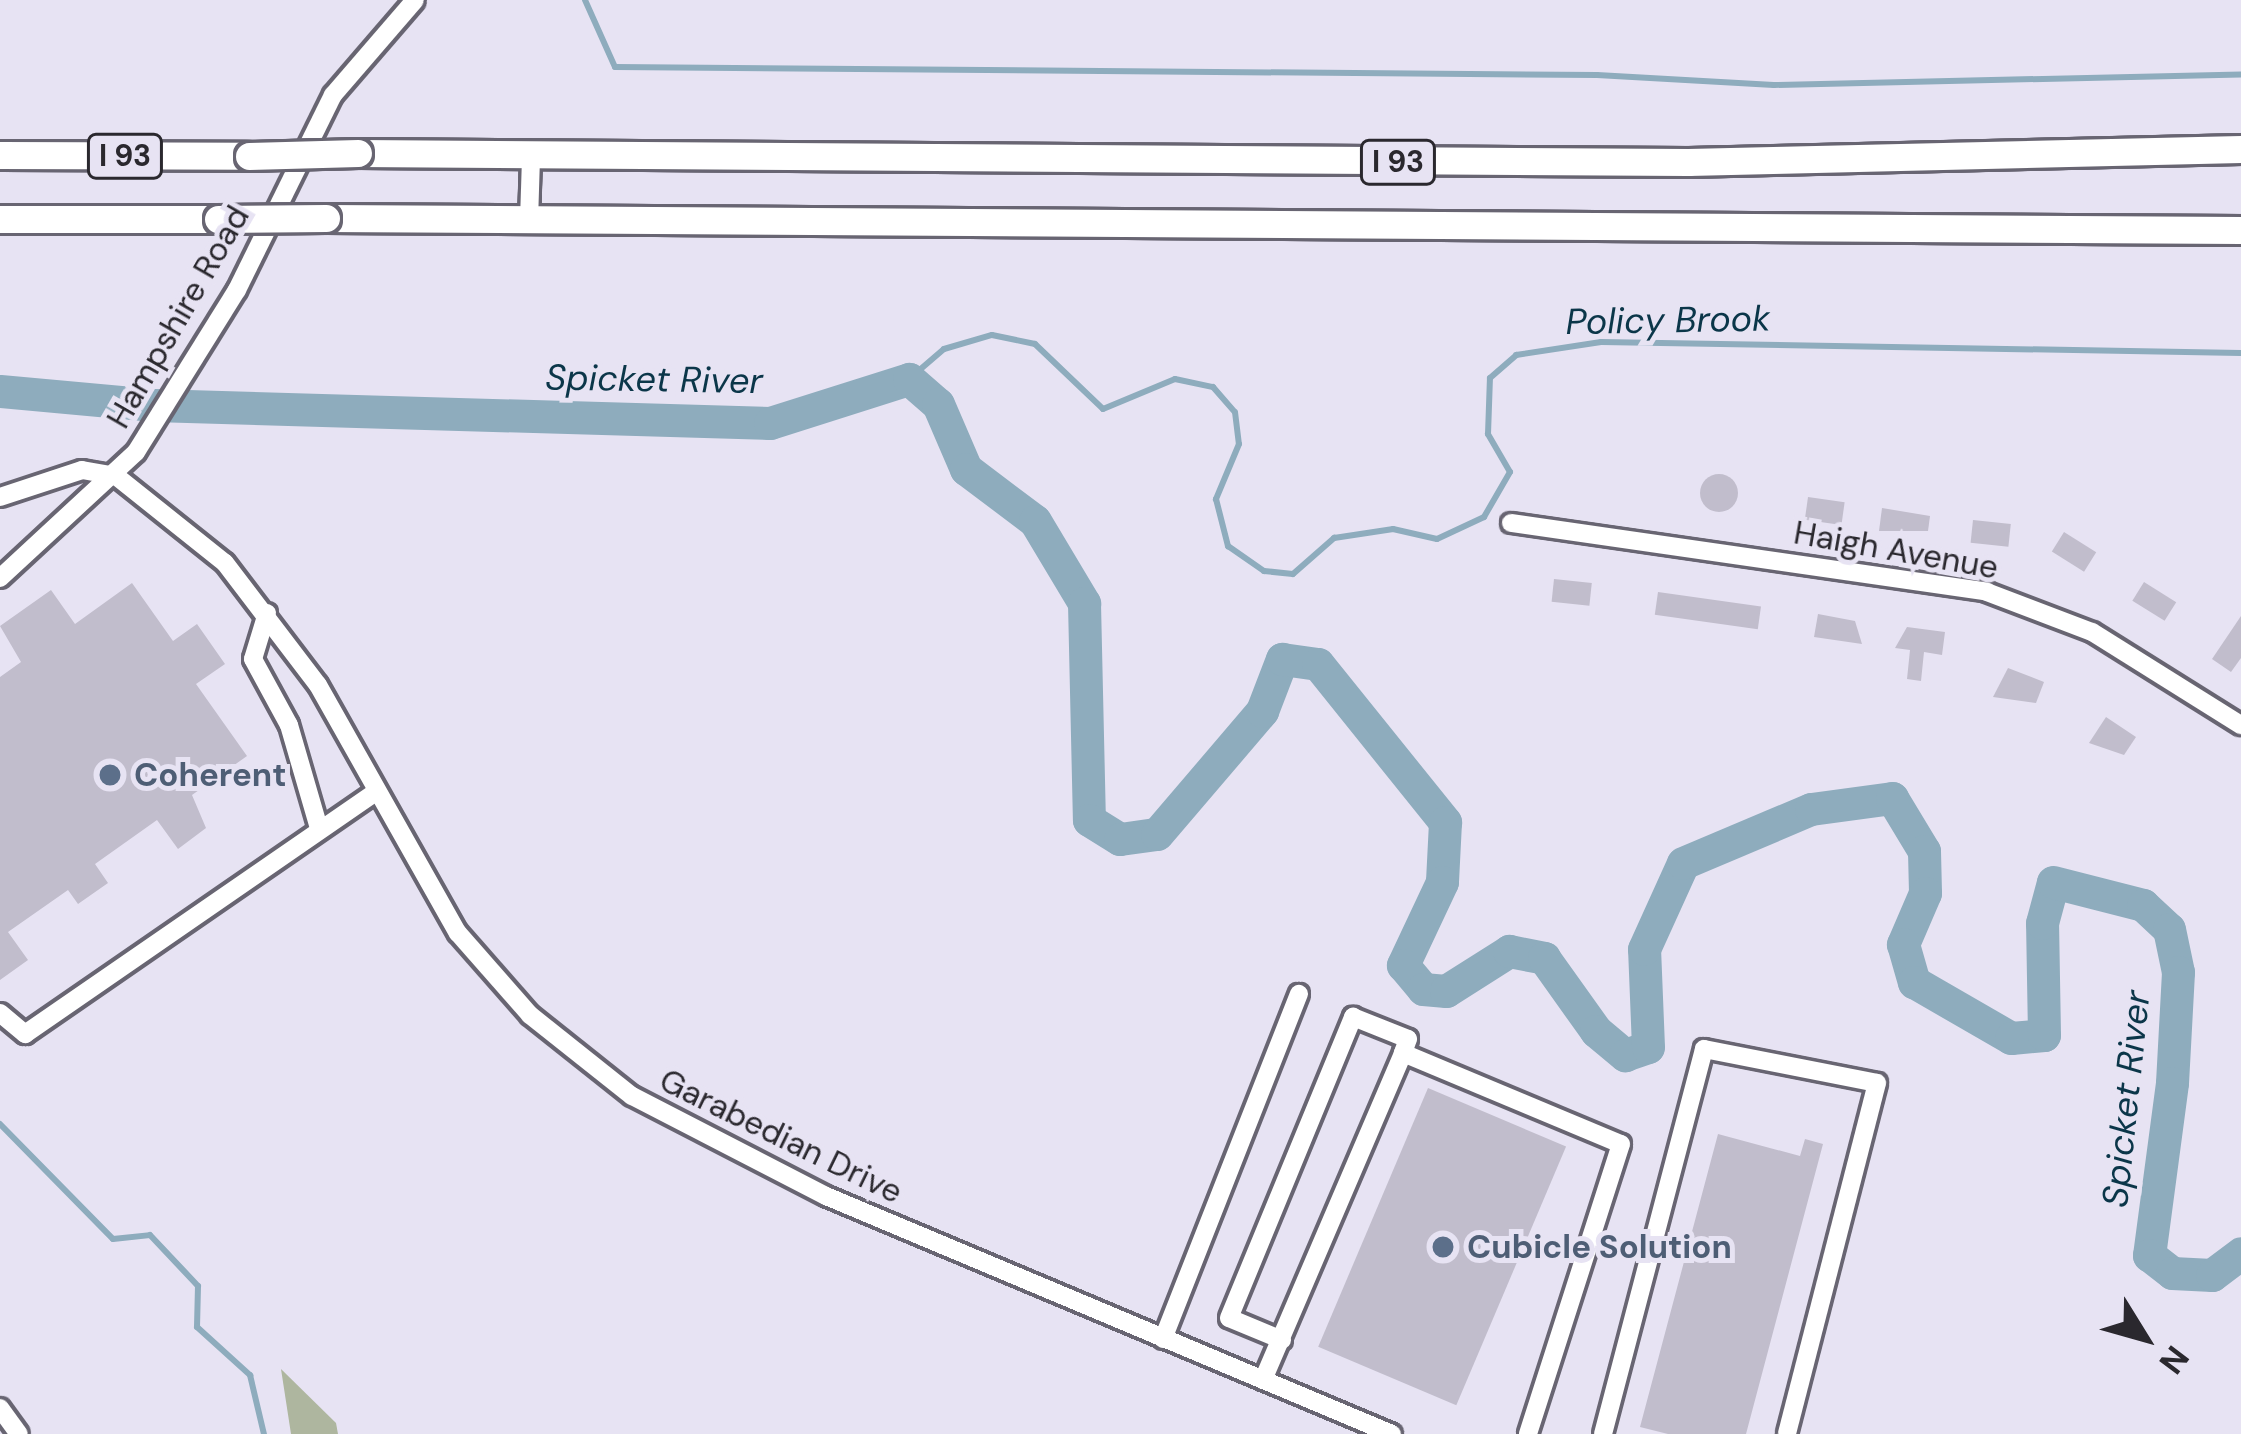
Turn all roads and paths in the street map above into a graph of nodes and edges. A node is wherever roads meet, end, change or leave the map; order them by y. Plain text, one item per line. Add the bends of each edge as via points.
1 (415, 0) edge
2 (2241, 149) edge
3 (0, 155) edge
4 (531, 156) junction
5 (0, 219) edge
6 (530, 221) junction
7 (2241, 230) edge
8 (116, 476) junction
9 (0, 497) edge
10 (1511, 523) dead end
11 (0, 578) edge
12 (267, 613) junction
13 (2241, 725) edge
14 (375, 793) junction
15 (320, 828) junction
16 (1299, 994) dead end
17 (0, 1013) edge
18 (1403, 1053) junction
19 (1163, 1339) junction
20 (1282, 1340) junction
21 (1263, 1380) junction
22 (0, 1408) edge
23 (19, 1434) edge
24 (1393, 1434) edge
25 (1528, 1434) edge
26 (1603, 1434) edge
27 (1787, 1434) edge

1 - 8 street, Hampshire Road via 333,95 179,387
2 - 4 highway, I 93 via 1688,162
3 - 4 highway, I 93, bridge
4 - 6 street
5 - 6 highway, I 93, bridge
6 - 7 highway, I 93
8 - 9 street via 82,470
8 - 11 street, Hampshire Road
8 - 12 street, Garabedian Drive via 225,563
10 - 13 street, Haigh Avenue via 1987,592 2092,632
12 - 14 street, Garabedian Drive
12 - 15 street via 253,659 289,725
14 - 15 street
14 - 19 street, Garabedian Drive via 433,898 486,966 530,1015 632,1096 747,1160
15 - 17 street via 25,1034
16 - 19 street
18 - 20 street
18 - 20 street via 1408,1040 1352,1017 1229,1318
18 - 25 street via 1621,1144
19 - 21 street, Garabedian Drive
20 - 21 street
21 - 24 street, Garabedian Drive
22 - 23 street
26 - 27 street via 1704,1049 1877,1083

